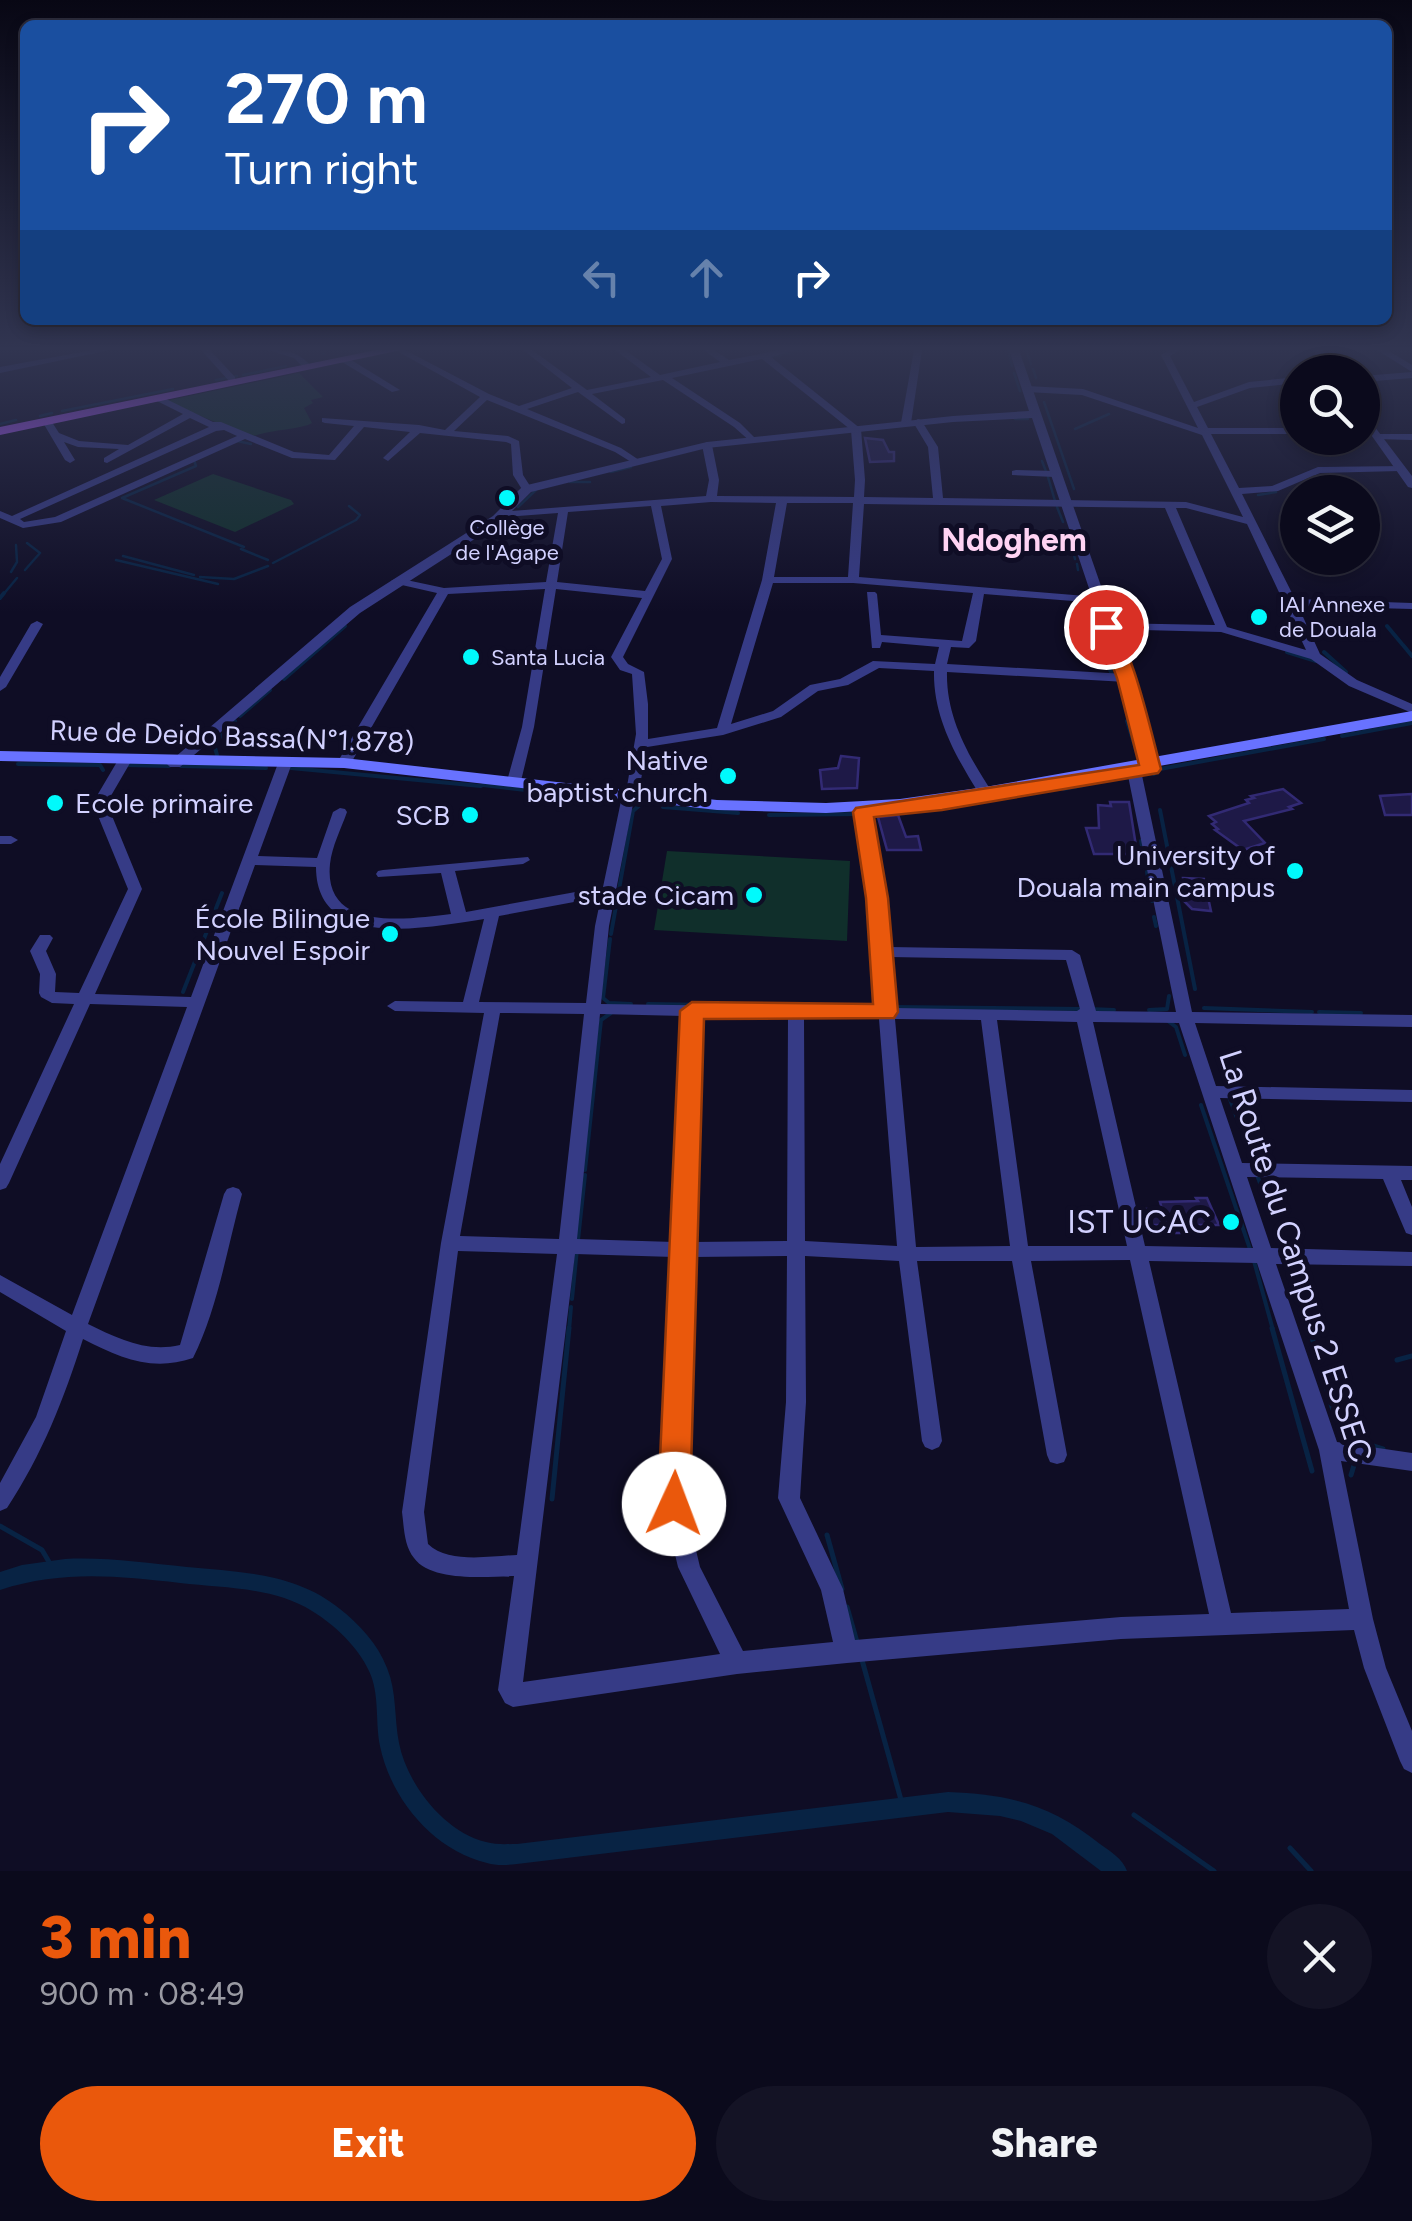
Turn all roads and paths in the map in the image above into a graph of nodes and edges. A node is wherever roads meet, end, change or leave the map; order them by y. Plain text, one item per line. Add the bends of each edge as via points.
1 (57, 437) edge
2 (67, 437) edge
3 (148, 437) edge
4 (190, 437) edge
5 (240, 437) edge
6 (250, 437) edge
7 (350, 437) edge
8 (409, 437) edge
9 (492, 437) edge
10 (588, 437) edge
11 (768, 437) edge
12 (856, 437) edge
13 (925, 437) edge
14 (1043, 437) edge
15 (1207, 437) edge
16 (750, 439) joint
17 (1380, 439) edge
18 (708, 445) junction
19 (130, 447) junction
20 (388, 458) dead end
21 (70, 460) dead end
22 (107, 460) dead end
23 (636, 462) junction
24 (1400, 468) junction
25 (1016, 472) dead end
26 (1055, 474) junction
27 (1412, 484) edge
28 (528, 490) junction
29 (1236, 492) junction
30 (711, 499) junction
31 (782, 500) junction
32 (857, 500) junction
33 (938, 501) junction
34 (1065, 503) junction
35 (1169, 504) junction
36 (656, 505) junction
37 (563, 512) junction
38 (0, 514) edge
39 (502, 514) junction
40 (17, 516) dead end
41 (1250, 522) junction
42 (768, 580) junction
43 (853, 580) junction
44 (398, 581) junction
45 (553, 586) junction
46 (979, 588) junction
47 (444, 590) junction
48 (871, 594) dead end
49 (648, 595) junction
50 (1098, 600) junction
51 (1291, 602) junction
52 (1412, 606) edge
53 (37, 624) dead end
54 (1106, 627) junction
55 (1222, 629) junction
56 (876, 638) junction
57 (944, 646) junction
58 (1315, 656) junction
59 (877, 664) junction
60 (938, 666) junction
61 (1126, 678) junction
62 (0, 687) edge
63 (1412, 716) edge
64 (723, 731) junction
65 (644, 744) junction
66 (0, 760) edge
67 (124, 761) junction
68 (177, 761) junction
69 (344, 764) junction
70 (284, 766) junction
71 (1142, 768) junction
72 (438, 775) junction
73 (514, 781) junction
74 (985, 792) junction
75 (630, 798) junction
76 (340, 812) dead end
77 (863, 812) junction
78 (249, 860) junction
79 (523, 860) dead end
80 (323, 864) junction
81 (446, 868) junction
82 (382, 874) dead end
83 (608, 891) junction
84 (493, 910) junction
85 (459, 915) junction
86 (45, 938) dead end
87 (880, 952) junction
88 (82, 1001) junction
89 (194, 1002) junction
90 (395, 1006) dead end
91 (470, 1007) junction
92 (593, 1007) junction
93 (493, 1008) junction
94 (692, 1011) junction
95 (796, 1012) junction
96 (886, 1012) junction
97 (988, 1013) junction
98 (1086, 1014) junction
99 (1185, 1018) junction
100 (1412, 1021) edge
101 (1212, 1092) junction
102 (1412, 1096) edge
103 (1234, 1170) junction
104 (1389, 1173) junction
105 (1412, 1173) edge
106 (0, 1183) edge
107 (233, 1194) dead end
108 (1412, 1228) edge
109 (450, 1243) junction
110 (566, 1246) junction
111 (796, 1248) junction
112 (682, 1250) junction
113 (1135, 1253) junction
114 (907, 1254) junction
115 (1020, 1254) junction
116 (1264, 1255) junction
117 (1412, 1259) edge
118 (0, 1283) edge
119 (77, 1327) junction
120 (932, 1441) dead end
121 (1329, 1450) junction
122 (1057, 1455) dead end
123 (1412, 1462) edge
124 (0, 1501) edge
125 (526, 1564) junction
126 (1362, 1619) junction
127 (1222, 1622) junction
128 (847, 1652) junction
129 (737, 1662) junction
130 (1412, 1761) edge

1 - 21 street
2 - 19 street
3 - 19 street
4 - 40 street
5 - 38 street via 57,520 23,524
6 - 7 street via 292,455 332,458
8 - 20 street
9 - 28 street via 513,441 518,475
10 - 23 street
11 - 16 street
12 - 32 street
13 - 33 street via 934,447
14 - 26 street
15 - 29 street
16 - 18 street
17 - 24 street
18 - 23 street
18 - 30 street
19 - 22 street
23 - 28 street
24 - 27 street
24 - 29 street via 1318,470 1274,489
25 - 26 street
26 - 34 street
28 - 39 street
29 - 41 street
30 - 31 street
30 - 36 street
31 - 32 street
31 - 42 street
32 - 33 street
32 - 43 street
33 - 34 street
34 - 35 street
34 - 50 street
35 - 41 street
35 - 55 street
36 - 37 street
36 - 49 street via 668,556
37 - 39 street
37 - 45 street
39 - 44 street
41 - 51 street
42 - 43 street
42 - 64 street
43 - 46 street
44 - 47 street
44 - 68 street
45 - 47 street
45 - 49 street
45 - 73 street
46 - 50 street
46 - 57 street via 970,641
47 - 69 street
48 - 56 street
49 - 65 street via 617,657 638,672
50 - 54 street
51 - 52 street
51 - 58 street
53 - 62 street
54 - 55 street
54 - 61 street
55 - 58 street
56 - 57 street
56 - 59 street
57 - 60 street
58 - 63 street
59 - 60 street
59 - 64 street via 844,682 814,688 781,712
60 - 61 street
60 - 74 street via 950,736
61 - 71 street
63 - 71 main road
64 - 65 street
65 - 75 street
66 - 67 main road
67 - 68 main road
67 - 88 street via 103,811 135,889
68 - 69 main road, Rue de Deido Bassa(N°1.878)
68 - 70 main road
69 - 72 main road, Rue de Deido Bassa(N°1.878)
70 - 72 main road
70 - 78 street
71 - 74 main road, Rue de Deido Bassa(N°1.878)
71 - 77 main road
71 - 99 street, La Route du Campus 2 ESSEC
72 - 73 main road, Rue de Deido Bassa(N°1.878)
72 - 75 main road
73 - 75 main road, Rue de Deido Bassa(N°1.878)
74 - 75 main road, Rue de Deido Bassa(N°1.878) via 826,808
75 - 77 main road via 760,813
75 - 83 street
76 - 80 street
77 - 87 street
78 - 80 street
78 - 89 street
79 - 81 street
80 - 85 street via 330,899 364,921
81 - 82 street
81 - 85 street
83 - 84 street
83 - 92 street
84 - 85 street
84 - 91 street
86 - 88 street via 38,951 48,996
87 - 96 street
87 - 98 street via 1072,955
88 - 89 street
88 - 106 street
89 - 119 street
90 - 91 street
91 - 93 street
92 - 93 street
92 - 94 street
92 - 110 street
93 - 109 street
94 - 95 street
94 - 112 street
95 - 96 street
95 - 111 street
96 - 97 street
96 - 114 street
97 - 98 street
97 - 115 street
98 - 99 street
98 - 113 street
99 - 100 street
99 - 101 street, La Route du Campus 2 ESSEC
101 - 102 street
101 - 103 street, La Route du Campus 2 ESSEC
103 - 104 street
103 - 116 street, La Route du Campus 2 ESSEC
104 - 105 street
104 - 108 street
107 - 119 street via 192,1347 154,1357
109 - 110 street
109 - 125 street via 415,1478 418,1547 447,1565
110 - 112 street
110 - 125 street
111 - 112 street
111 - 114 street
111 - 128 street via 789,1498 832,1589
112 - 129 street via 679,1544
113 - 115 street
113 - 116 street
113 - 127 street
114 - 115 street
114 - 120 street
115 - 122 street
116 - 117 street
116 - 121 street, La Route du Campus 2 ESSEC
118 - 119 street
119 - 124 street via 40,1440
121 - 123 street
121 - 126 street, La Route du Campus 2 ESSEC
125 - 129 street via 514,1695
126 - 127 street
126 - 130 street, La Route du Campus 2 ESSEC
127 - 128 street
128 - 129 street

